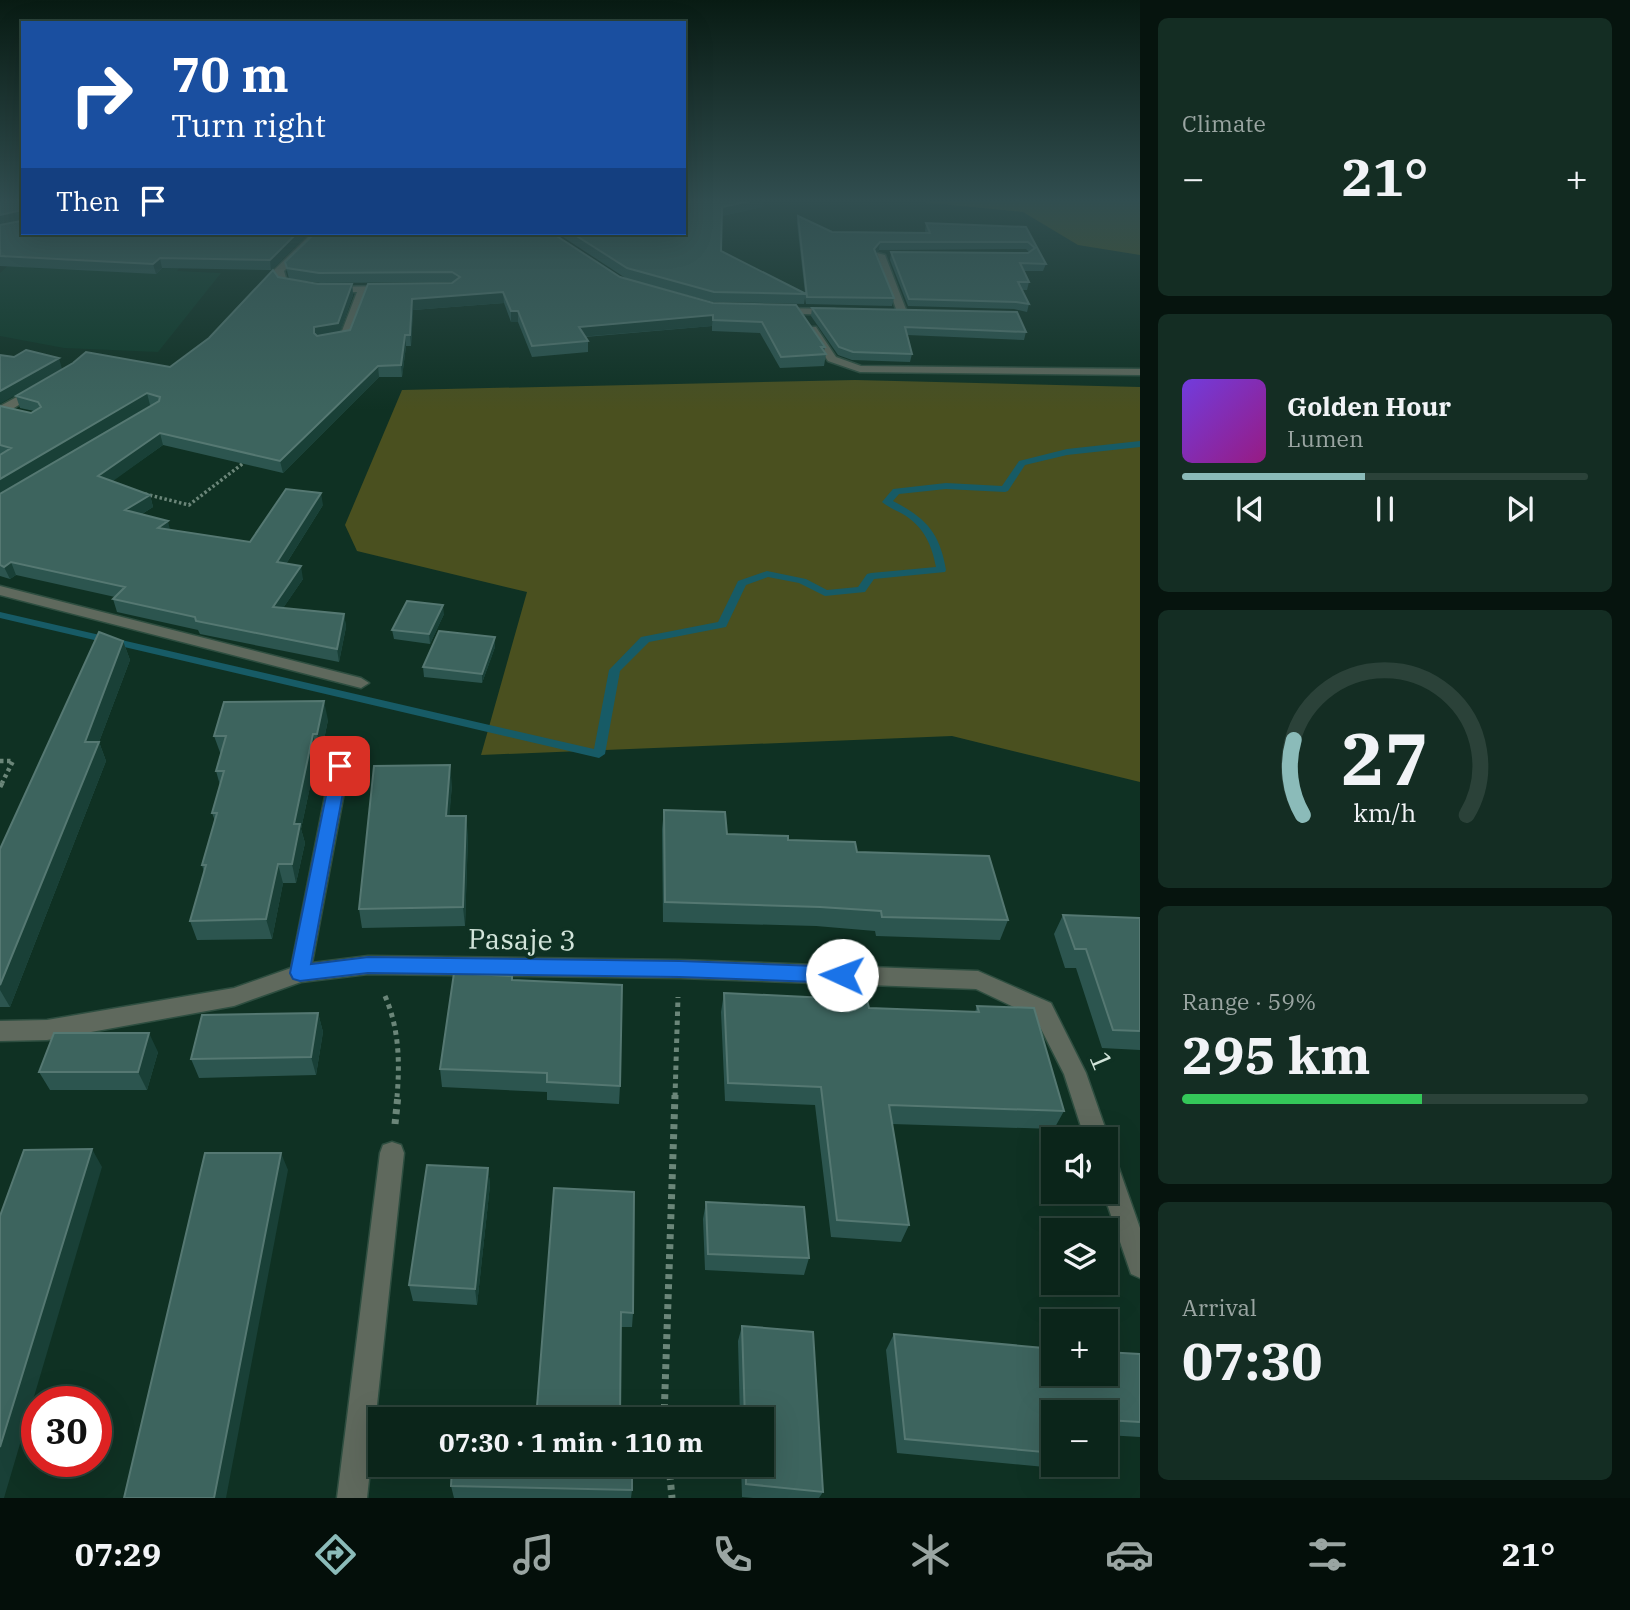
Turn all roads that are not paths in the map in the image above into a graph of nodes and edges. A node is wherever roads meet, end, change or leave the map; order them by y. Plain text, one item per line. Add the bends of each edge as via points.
1 (279, 271) edge
2 (886, 271) edge
3 (308, 287) edge
4 (320, 289) edge
5 (363, 289) junction
6 (402, 289) edge
7 (763, 310) edge
8 (800, 312) junction
9 (851, 312) edge
10 (889, 312) edge
11 (902, 312) junction
12 (916, 312) edge
13 (323, 342) edge
14 (1140, 372) edge
15 (48, 383) edge
16 (1, 410) edge
17 (25, 416) edge
18 (0, 590) edge
19 (361, 683) dead end
20 (340, 766) dead end
21 (300, 973) junction
22 (1043, 1010) joint
23 (0, 1031) edge
24 (1093, 1127) edge
25 (392, 1153) road end
26 (1118, 1200) edge
27 (1140, 1265) edge
28 (352, 1498) edge

1 - 3 street via 283,283
2 - 11 street
4 - 5 street
5 - 6 street
5 - 13 street via 345,338
7 - 8 street
8 - 9 street
8 - 14 street via 832,359 860,369
10 - 11 street
11 - 12 street
15 - 16 street
16 - 17 street
18 - 19 street
20 - 21 street
21 - 22 street, Pasaje 3 via 368,965 680,969 978,980
21 - 23 street, Pasaje 3 via 234,997 47,1030
22 - 24 street, 1 via 1075,1073
25 - 28 street
26 - 27 street

